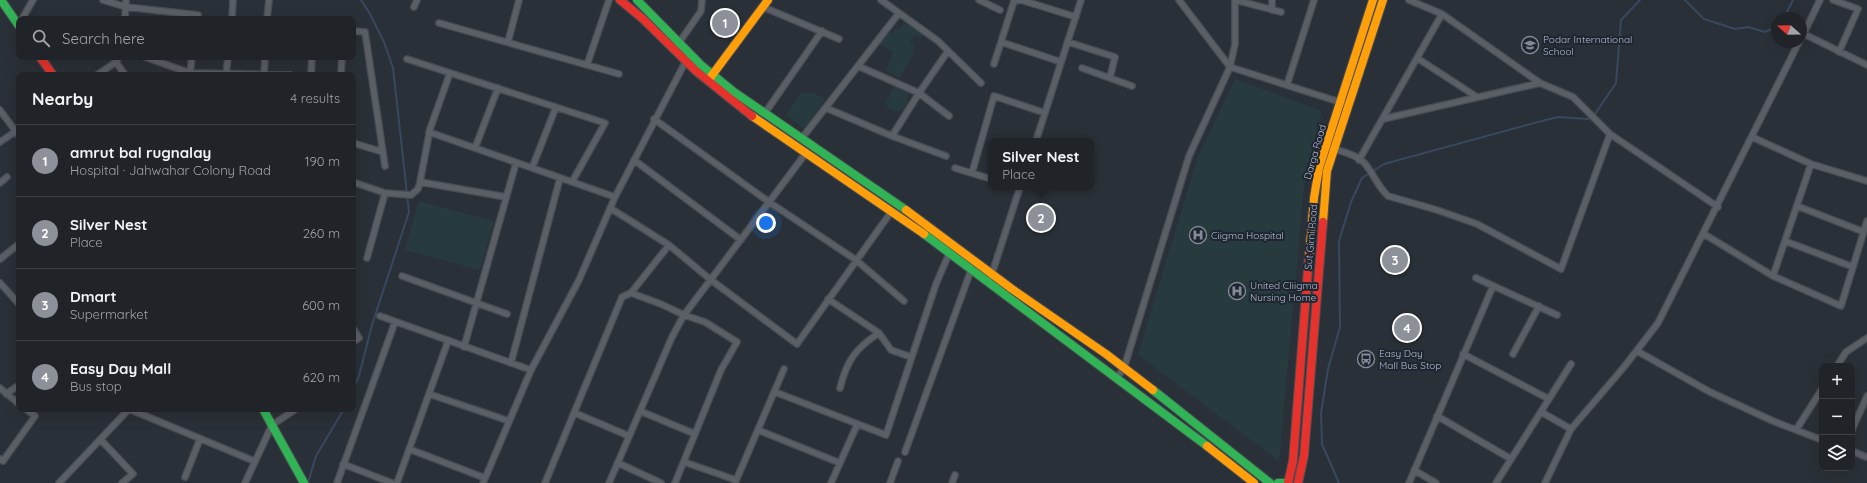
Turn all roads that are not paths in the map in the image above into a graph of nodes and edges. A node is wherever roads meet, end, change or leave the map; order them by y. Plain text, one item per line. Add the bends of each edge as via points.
1 (1, 0) edge
2 (33, 0) edge
3 (103, 0) edge
4 (126, 0) edge
5 (233, 0) edge
6 (269, 0) edge
7 (417, 0) edge
8 (519, 0) edge
9 (609, 0) edge
10 (620, 0) edge
11 (637, 0) edge
12 (702, 0) edge
13 (768, 0) edge
14 (881, 0) edge
15 (979, 0) edge
16 (1021, 0) edge
17 (1081, 0) edge
18 (1179, 0) edge
19 (1272, 0) edge
20 (1314, 0) edge
21 (1373, 0) edge
22 (1383, 0) edge
23 (1408, 0) edge
24 (1820, 0) edge
25 (1833, 0) edge
26 (1032, 2) edge
27 (126, 7) junction
28 (414, 7) dead end
29 (763, 7) junction
30 (1000, 10) dead end
31 (1272, 10) junction
32 (1281, 12) dead end
33 (899, 13) junction
34 (1442, 14) junction
35 (24, 16) edge
36 (125, 16) edge
37 (198, 16) edge
38 (232, 16) edge
39 (267, 16) edge
40 (1076, 17) junction
41 (16, 22) edge
42 (439, 23) dead end
43 (1807, 26) edge
44 (356, 31) edge
45 (822, 32) junction
46 (1807, 38) edge
47 (839, 39) dead end
48 (508, 42) junction
49 (1001, 42) junction
50 (1068, 42) junction
51 (680, 43) junction
52 (1796, 48) edge
53 (674, 50) junction
54 (948, 51) junction
55 (1840, 52) junction
56 (690, 53) junction
57 (1417, 58) junction
58 (407, 59) dead end
59 (42, 60) edge
60 (117, 60) edge
61 (118, 60) edge
62 (153, 60) edge
63 (192, 60) edge
64 (228, 60) edge
65 (265, 60) edge
66 (312, 60) edge
67 (342, 60) edge
68 (686, 62) junction
69 (1061, 62) junction
70 (994, 64) dead end
71 (587, 65) junction
72 (1867, 65) edge
73 (858, 66) junction
74 (1230, 67) junction
75 (1082, 68) dead end
76 (51, 72) edge
77 (101, 72) edge
78 (124, 72) edge
79 (187, 72) edge
80 (190, 72) edge
81 (226, 72) edge
82 (264, 72) edge
83 (311, 72) edge
84 (341, 72) edge
85 (450, 73) junction
86 (618, 74) dead end
87 (713, 74) junction
88 (1110, 77) junction
89 (707, 82) junction
90 (982, 83) dead end
91 (1540, 83) junction
92 (1287, 85) junction
93 (1132, 86) dead end
94 (498, 88) junction
95 (919, 93) junction
96 (1477, 97) junction
97 (1340, 102) junction
98 (1349, 105) junction
99 (556, 107) junction
100 (826, 108) junction
101 (0, 110) edge
102 (1044, 112) junction
103 (765, 113) junction
104 (949, 116) dead end
105 (654, 119) junction
106 (1383, 119) junction
107 (16, 130) edge
108 (429, 132) junction
109 (16, 133) edge
110 (1610, 134) junction
111 (892, 136) junction
112 (1752, 137) junction
113 (802, 138) junction
114 (1037, 138) edge
115 (0, 142) edge
116 (356, 144) edge
117 (1326, 146) junction
118 (475, 148) junction
119 (1335, 150) junction
120 (383, 152) junction
121 (806, 153) junction
122 (946, 156) dead end
123 (634, 160) junction
124 (1360, 160) junction
125 (516, 163) junction
126 (1811, 164) junction
127 (385, 166) dead end
128 (532, 168) junction
129 (956, 168) dead end
130 (972, 173) junction
131 (7, 177) dead end
132 (560, 178) junction
133 (988, 178) edge
134 (1867, 181) edge
135 (420, 182) junction
136 (572, 182) junction
137 (0, 183) edge
138 (356, 183) edge
139 (1017, 190) edge
140 (385, 193) junction
141 (506, 197) junction
142 (615, 197) junction
143 (769, 202) junction
144 (1797, 206) junction
145 (1718, 207) junction
146 (610, 208) junction
147 (891, 212) junction
148 (1867, 221) edge
149 (1864, 232) junction
150 (1704, 234) junction
151 (741, 240) junction
152 (1785, 241) junction
153 (669, 245) junction
154 (16, 246) edge
155 (949, 254) junction
156 (367, 258) dead end
157 (0, 259) edge
158 (856, 260) junction
159 (1853, 267) junction
160 (971, 270) junction
161 (992, 274) junction
162 (402, 276) dead end
163 (1774, 276) junction
164 (1476, 278) dead end
165 (711, 280) junction
166 (0, 283) edge
167 (989, 283) junction
168 (1493, 286) junction
169 (631, 293) junction
170 (828, 299) junction
171 (904, 300) dead end
172 (16, 301) edge
173 (477, 302) junction
174 (1539, 306) junction
175 (507, 314) dead end
176 (1557, 314) dead end
177 (380, 316) dead end
178 (684, 316) junction
179 (395, 322) junction
180 (879, 332) junction
181 (448, 341) junction
182 (1866, 341) edge
183 (464, 347) junction
184 (1637, 351) junction
185 (1464, 354) junction
186 (1513, 354) dead end
187 (911, 358) junction
188 (511, 363) junction
189 (1839, 363) edge
190 (1571, 364) dead end
191 (1124, 368) junction
192 (784, 369) dead end
193 (531, 370) junction
194 (1118, 376) junction
195 (16, 387) edge
196 (0, 388) edge
197 (840, 388) dead end
198 (775, 392) junction
199 (6, 394) junction
200 (429, 394) junction
201 (1819, 394) edge
202 (1867, 396) edge
203 (1549, 399) junction
204 (16, 402) edge
205 (640, 411) junction
206 (30, 412) edge
207 (126, 412) edge
208 (136, 412) edge
209 (265, 412) edge
210 (292, 412) edge
211 (1541, 412) junction
212 (574, 413) junction
213 (1437, 416) junction
214 (509, 421) junction
215 (1855, 423) edge
216 (272, 425) junction
217 (857, 425) junction
218 (1571, 429) junction
219 (758, 430) junction
220 (1796, 430) junction
221 (695, 434) junction
222 (629, 436) junction
223 (200, 439) junction
224 (1819, 439) edge
225 (101, 440) junction
226 (410, 449) junction
227 (905, 452) dead end
228 (1855, 452) edge
229 (1866, 457) dead end
230 (0, 459) edge
231 (1511, 460) junction
232 (254, 461) junction
233 (898, 461) dead end
234 (684, 462) junction
235 (618, 463) junction
236 (840, 463) junction
237 (344, 464) junction
238 (1414, 470) junction
239 (955, 475) dead end
240 (185, 477) dead end
241 (484, 480) edge
242 (304, 482) edge
243 (735, 482) edge
244 (59, 483) edge
245 (122, 483) edge
246 (245, 483) edge
247 (337, 483) edge
248 (392, 483) edge
249 (397, 483) edge
250 (545, 483) edge
251 (609, 483) edge
252 (661, 483) edge
253 (675, 483) edge
254 (831, 483) edge
255 (890, 483) edge
256 (952, 483) edge
257 (1254, 483) edge
258 (1270, 483) edge
259 (1278, 483) edge
260 (1288, 483) edge
261 (1298, 483) edge
262 (1409, 483) edge
263 (1436, 483) edge
264 (1496, 483) edge
265 (1545, 483) edge

1 - 41 main road
2 - 35 street
3 - 27 street
4 - 27 street
5 - 38 street
6 - 39 street
7 - 28 street
8 - 48 street
9 - 71 street
10 - 53 main road via 636,12
11 - 51 main road
12 - 51 street via 701,11
13 - 29 main road
14 - 33 street
15 - 30 street
16 - 26 street
16 - 49 street via 1014,1
17 - 40 street
18 - 74 street
19 - 31 street
20 - 92 street
21 - 97 main road, Darga Road
22 - 98 main road, Sut Girni Road
23 - 34 street
24 - 43 street
25 - 55 street via 1858,9
26 - 40 street
27 - 36 street
27 - 37 street via 198,14
29 - 45 street
29 - 87 main road
31 - 32 street
31 - 74 street via 1235,0 1235,44
33 - 54 street
33 - 73 street
34 - 57 street
34 - 91 street
40 - 50 street
42 - 48 street
44 - 120 street via 365,32
45 - 47 street
45 - 103 street
46 - 55 street
48 - 71 street
49 - 69 street
49 - 70 street
50 - 69 street
50 - 88 street via 1115,57
51 - 53 street
51 - 56 main road
52 - 112 street
53 - 68 main road
54 - 90 street
54 - 95 street
55 - 72 street
56 - 68 street
56 - 87 main road
57 - 96 street
57 - 106 street
58 - 85 street
59 - 76 main road
60 - 77 street
61 - 78 street
62 - 79 street
63 - 80 street
64 - 81 street
65 - 82 street
66 - 83 street
67 - 84 street
68 - 89 main road
68 - 105 street
69 - 102 street
71 - 86 street
73 - 95 street
73 - 100 street
74 - 92 street
74 - 191 street via 1189,156
75 - 88 street
85 - 94 street
85 - 108 street
87 - 89 main road
87 - 103 main road
88 - 93 street
89 - 121 main road
91 - 96 street
91 - 110 street via 1573,97
92 - 97 street
94 - 99 street
94 - 118 street
95 - 104 street
95 - 111 street
96 - 106 street
97 - 98 street
97 - 117 main road, Darga Road
98 - 119 main road, Sut Girni Road
99 - 128 street
99 - 136 street via 605,123
100 - 111 street
100 - 113 street
101 - 107 street
102 - 114 street
102 - 130 street via 994,96
103 - 113 main road
105 - 123 street
105 - 143 street
106 - 124 street
108 - 118 street
108 - 135 street
109 - 115 street
110 - 124 street via 1561,269 1477,224 1388,196 1382,191 1366,164
110 - 145 street
111 - 122 street
112 - 126 street
112 - 145 street
113 - 161 main road
116 - 120 street
117 - 119 street
117 - 260 main road, Darga Road via 1314,198 1293,461
118 - 125 street
119 - 124 street
119 - 261 main road, Sut Girni Road via 1326,183 1304,456
120 - 127 street
121 - 143 street
121 - 147 main road
123 - 142 street
123 - 151 street
125 - 128 street
125 - 141 street
126 - 134 street
126 - 144 street
128 - 132 street
129 - 130 street
130 - 133 street
131 - 137 street
132 - 136 street
132 - 188 street
135 - 140 street via 418,189 411,195
135 - 141 street
136 - 142 street
138 - 140 street
139 - 161 street
140 - 156 street
141 - 173 street
142 - 146 street
143 - 151 street
143 - 158 street
144 - 149 street
144 - 152 street
145 - 150 street
146 - 153 street
146 - 193 street via 579,280
147 - 155 main road via 906,220
147 - 158 street
148 - 149 street
149 - 159 street
150 - 163 street
150 - 184 street via 1658,323
151 - 165 street
152 - 159 street
152 - 163 street
153 - 165 street
153 - 169 street
154 - 157 street
155 - 160 main road
155 - 187 street
158 - 170 street
158 - 171 street
159 - 163 street via 1841,306
160 - 167 main road
160 - 227 street
161 - 167 street
161 - 191 main road
162 - 173 street
164 - 168 street
165 - 170 street via 798,344
165 - 178 street
166 - 172 street
167 - 194 main road
168 - 174 street
168 - 185 street
169 - 178 street
169 - 212 street via 622,297
170 - 180 street
173 - 175 street
173 - 183 street
174 - 176 street
174 - 186 street
177 - 179 street
178 - 205 street via 672,337
178 - 221 street via 706,322 737,342 721,370
179 - 181 street
179 - 237 street
180 - 187 street via 891,350
180 - 197 street via 861,344 852,355
181 - 183 street
181 - 200 street
182 - 189 street via 1846,352
183 - 188 street
184 - 218 street
184 - 220 street via 1710,392
185 - 203 street
185 - 213 street
187 - 217 street via 886,435
188 - 193 street
190 - 203 street
191 - 194 street
191 - 258 main road
192 - 198 street
193 - 214 street
194 - 257 main road
195 - 199 street
196 - 199 street
198 - 217 street
198 - 219 street
199 - 204 street
200 - 214 street
200 - 226 street
201 - 220 street
202 - 215 street
203 - 211 street
205 - 221 street
205 - 222 street
206 - 230 street via 35,416 3,461
207 - 225 street
208 - 223 street
209 - 216 main road
210 - 216 street
211 - 218 street
211 - 231 street
212 - 222 street
212 - 250 street
213 - 231 street
213 - 238 street
214 - 241 street
216 - 232 street
216 - 242 main road
217 - 236 street
218 - 265 street
219 - 236 street
219 - 243 street
220 - 224 street
221 - 234 street
222 - 235 street
223 - 232 street
223 - 240 street
225 - 244 street
225 - 245 street via 133,474
226 - 241 street
226 - 249 street
228 - 229 street
231 - 264 street
232 - 246 street
233 - 255 street
234 - 243 street
234 - 253 street
235 - 251 street
235 - 252 street
236 - 254 street
237 - 247 street
237 - 248 street
238 - 262 street
238 - 263 street
239 - 256 street
259 - 260 main road

